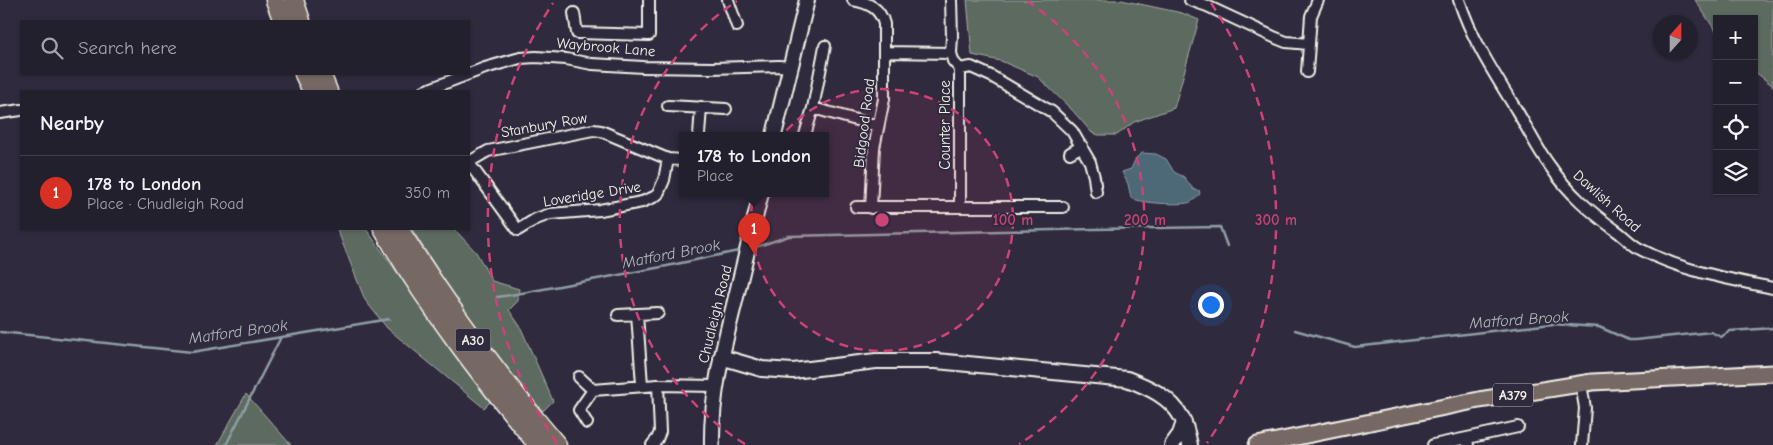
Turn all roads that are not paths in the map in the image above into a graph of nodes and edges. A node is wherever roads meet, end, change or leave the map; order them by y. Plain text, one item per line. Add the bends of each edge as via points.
1 (275, 0) edge
2 (294, 0) edge
3 (649, 0) edge
4 (728, 0) edge
5 (807, 0) edge
6 (853, 0) edge
7 (952, 0) edge
8 (1190, 0) edge
9 (1318, 0) edge
10 (1459, 0) edge
11 (574, 13) dead end
12 (283, 20) edge
13 (301, 20) edge
14 (737, 26) dead end
15 (1309, 44) junction
16 (825, 46) dead end
17 (885, 52) junction
18 (951, 53) junction
19 (790, 68) junction
20 (960, 69) junction
21 (1307, 72) dead end
22 (470, 74) edge
23 (304, 75) edge
24 (321, 75) edge
25 (466, 75) edge
26 (312, 90) edge
27 (328, 90) edge
28 (427, 90) edge
29 (668, 106) dead end
30 (701, 107) junction
31 (813, 108) junction
32 (726, 109) dead end
33 (20, 110) edge
34 (0, 113) edge
35 (878, 126) junction
36 (699, 132) edge
37 (775, 132) edge
38 (806, 132) edge
39 (1082, 146) junction
40 (1070, 153) dead end
41 (668, 158) junction
42 (679, 159) edge
43 (470, 162) edge
44 (470, 164) edge
45 (1096, 192) dead end
46 (760, 197) edge
47 (960, 206) junction
48 (1063, 206) dead end
49 (856, 207) dead end
50 (871, 208) junction
51 (384, 230) edge
52 (400, 230) edge
53 (1773, 288) edge
54 (658, 313) dead end
55 (637, 314) junction
56 (618, 315) dead end
57 (721, 357) junction
58 (1773, 373) edge
59 (579, 377) dead end
60 (1581, 384) junction
61 (642, 385) junction
62 (658, 385) junction
63 (715, 386) junction
64 (593, 390) junction
65 (1184, 422) junction
66 (587, 423) dead end
67 (1518, 427) dead end
68 (1468, 442) edge
69 (538, 445) edge
70 (557, 445) edge
71 (652, 445) edge
72 (712, 445) edge
73 (1172, 445) edge
74 (1190, 445) edge
75 (1257, 445) edge
76 (1432, 445) edge
77 (1582, 445) edge

1 - 12 highway
2 - 13 highway
3 - 11 street via 649,35 577,33
4 - 14 street
5 - 19 street
6 - 17 street, Bidgood Road via 869,4 882,16
7 - 18 street
8 - 15 street via 1286,42
9 - 15 street via 1311,16
10 - 53 street, Dawlish Road via 1487,62 1549,166 1571,193 1640,250 1699,270
15 - 21 street
16 - 31 street
17 - 18 street
17 - 35 street, Bidgood Road via 884,99
18 - 20 street, Counter Place
19 - 22 street, Waybrook Lane via 643,67 536,57 520,58
19 - 37 street
20 - 39 street via 977,69 1044,107 1072,131
20 - 47 street, Counter Place
23 - 26 highway
24 - 27 highway
25 - 28 street, Waybrook Lane
29 - 30 street
30 - 32 street
30 - 36 street
31 - 35 street
31 - 38 street
33 - 34 street
35 - 50 street, Bidgood Road
39 - 40 street
39 - 45 street via 1090,162
41 - 42 street, Stanbury Row
41 - 43 street, Stanbury Row via 593,130 488,151
41 - 44 street, Loveridge Drive via 664,180 654,198 600,210 550,214 518,230
46 - 57 street, Chudleigh Road
47 - 48 street
47 - 50 street
49 - 50 street
51 - 69 highway, A30 via 442,323
52 - 70 highway, A30 via 460,322
54 - 55 street
55 - 56 street
55 - 61 street
57 - 63 street, Chudleigh Road
57 - 65 street via 762,369 793,371 876,361 936,361 1127,379 1160,395
58 - 60 main road, A379
59 - 64 street
60 - 75 main road, A379 via 1469,402
60 - 77 street via 1585,408
61 - 62 street
61 - 64 street
62 - 63 street
62 - 71 street via 660,432
63 - 72 street, Chudleigh Road
64 - 66 street via 579,410
65 - 73 street
65 - 74 street
67 - 68 street
68 - 76 street

